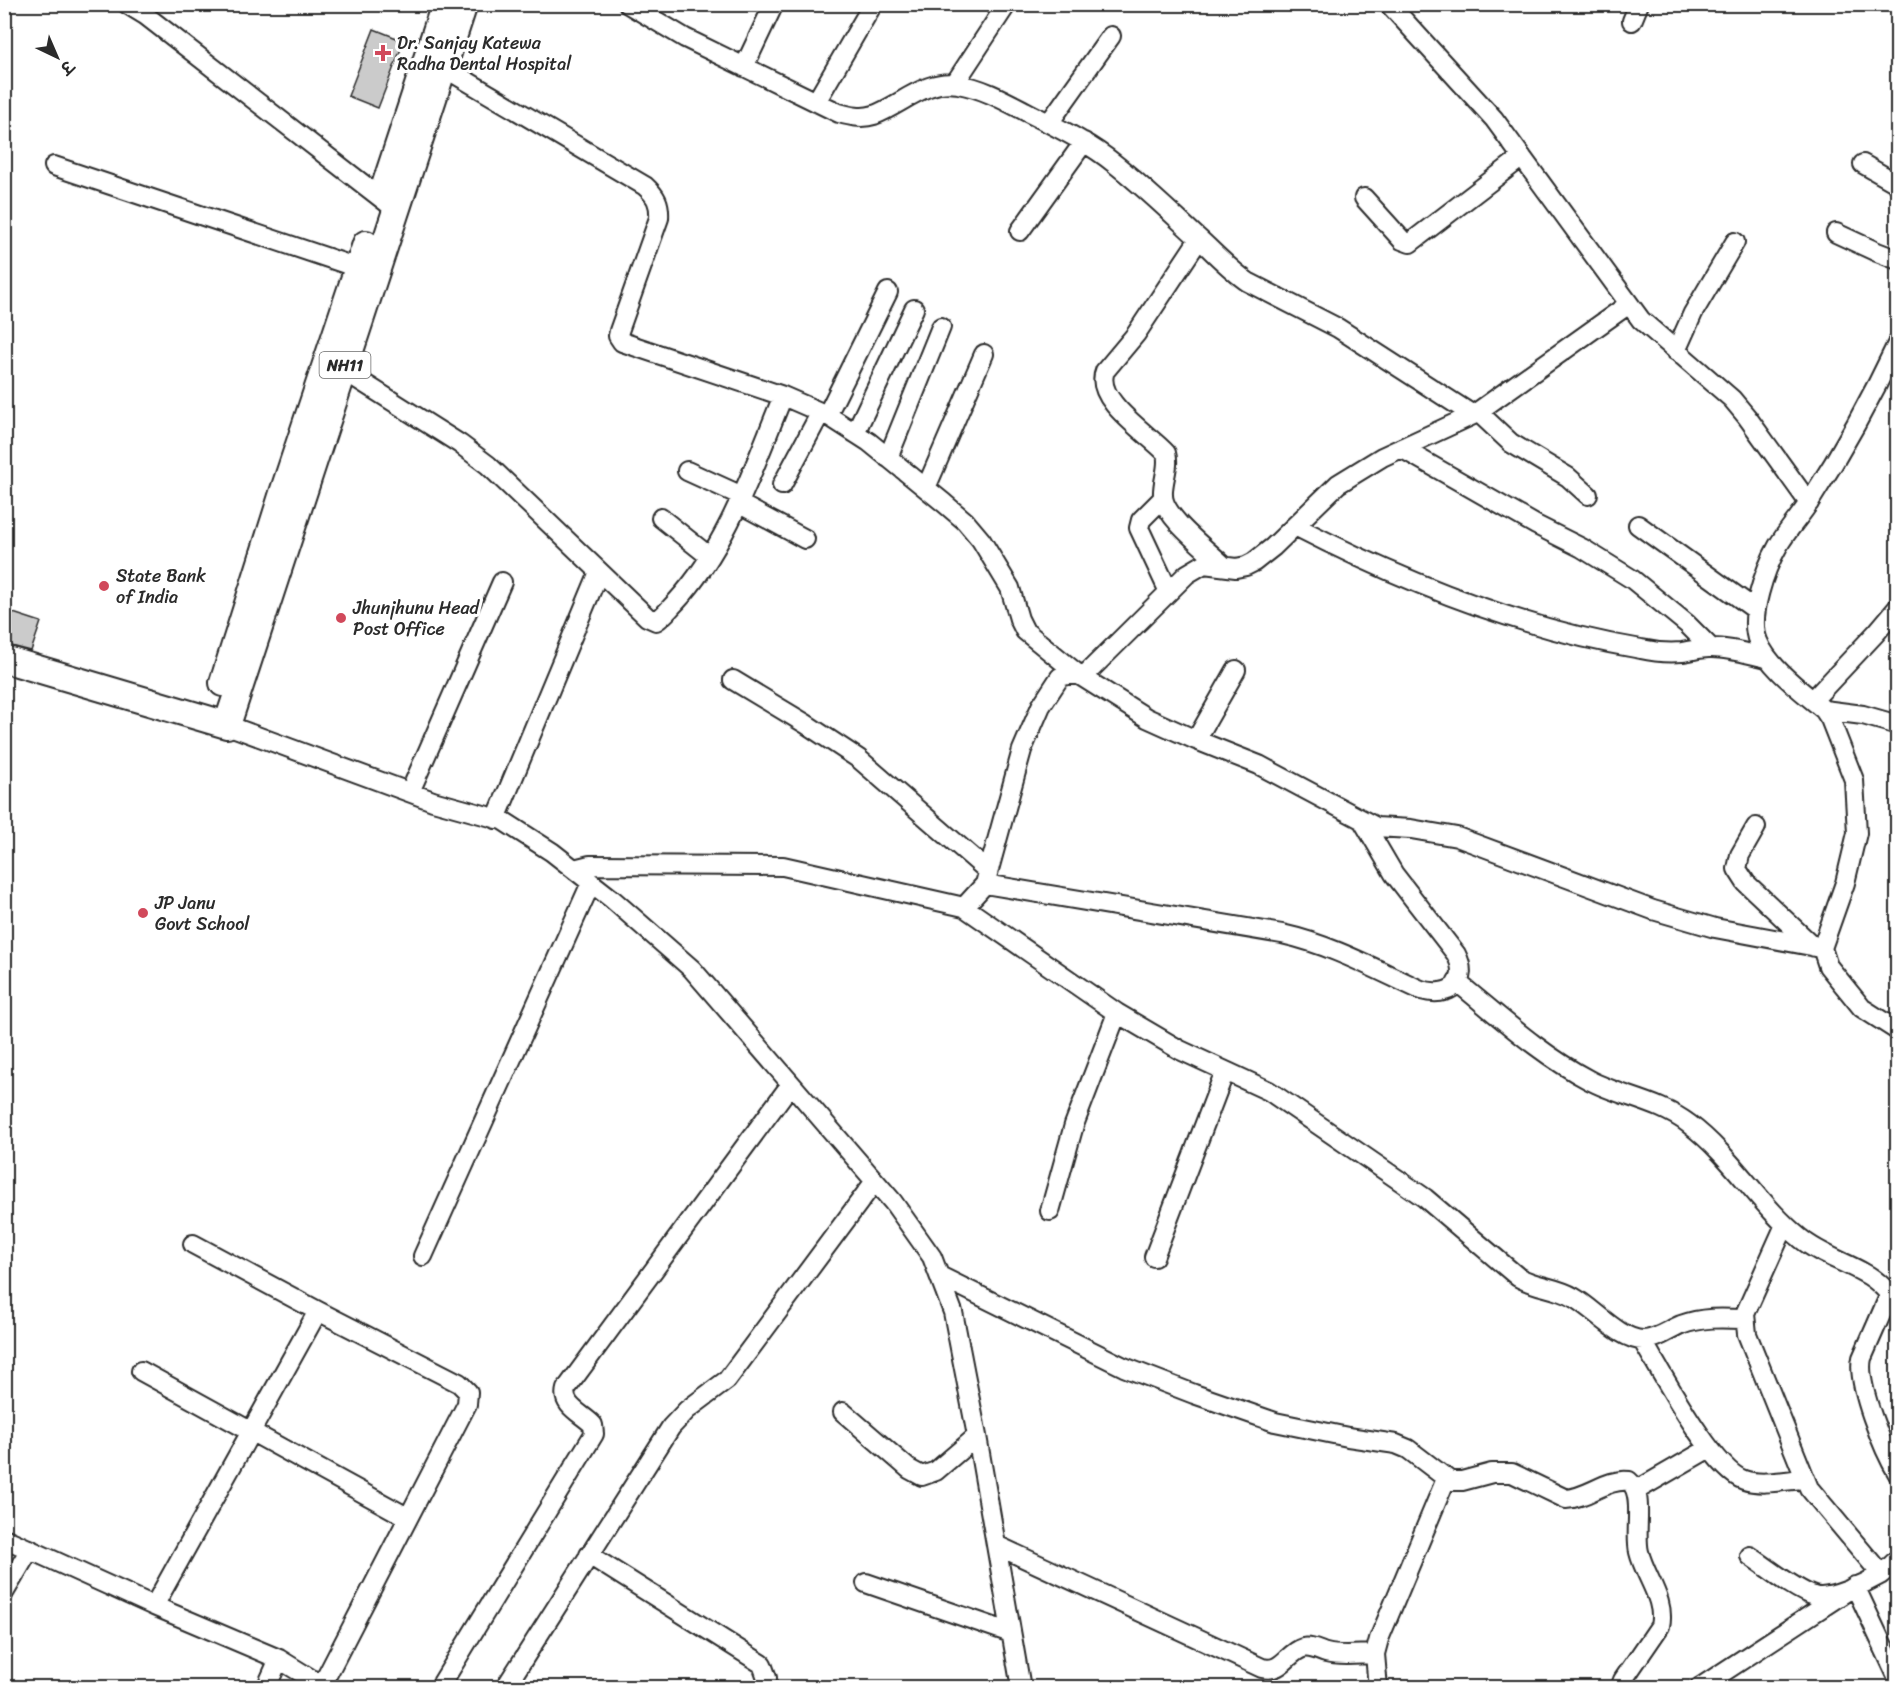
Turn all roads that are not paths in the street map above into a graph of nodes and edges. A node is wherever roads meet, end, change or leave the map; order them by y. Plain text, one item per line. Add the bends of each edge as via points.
1 (127, 4) edge
2 (445, 4) edge
3 (464, 4) edge
4 (628, 4) edge
5 (774, 4) edge
6 (873, 4) edge
7 (1007, 4) edge
8 (1389, 4) edge
9 (1639, 4) edge
10 (1632, 21) dead end
11 (1111, 36) dead end
12 (443, 67) junction
13 (744, 67) junction
14 (955, 83) junction
15 (816, 102) junction
16 (1049, 123) junction
17 (1084, 142) junction
18 (1522, 157) junction
19 (1863, 164) dead end
20 (54, 166) dead end
21 (1898, 184) edge
22 (1364, 198) dead end
23 (388, 204) junction
24 (1020, 231) dead end
25 (1836, 233) dead end
26 (1199, 239) junction
27 (1735, 242) dead end
28 (1898, 260) edge
29 (358, 268) junction
30 (888, 292) dead end
31 (1629, 304) junction
32 (914, 309) dead end
33 (941, 327) dead end
34 (1898, 342) edge
35 (1676, 351) junction
36 (984, 354) dead end
37 (343, 370) junction
38 (783, 396) junction
39 (824, 414) junction
40 (1475, 414) junction
41 (855, 433) junction
42 (1401, 448) junction
43 (888, 458) junction
44 (687, 471) dead end
45 (782, 485) dead end
46 (926, 488) junction
47 (1588, 495) dead end
48 (1162, 498) junction
49 (740, 500) junction
50 (1809, 503) junction
51 (661, 518) dead end
52 (1638, 525) dead end
53 (1295, 526) junction
54 (805, 539) dead end
55 (710, 557) junction
56 (1224, 566) junction
57 (599, 572) junction
58 (502, 582) dead end
59 (1169, 592) junction
60 (1898, 606) edge
61 (1756, 610) junction
62 (1711, 648) junction
63 (1767, 658) junction
64 (4, 659) edge
65 (1236, 670) dead end
66 (1079, 675) junction
67 (733, 680) dead end
68 (1819, 705) junction
69 (219, 723) junction
70 (1898, 725) edge
71 (1196, 740) junction
72 (410, 792) junction
73 (496, 819) junction
74 (1364, 823) junction
75 (1756, 826) dead end
76 (574, 869) junction
77 (987, 878) junction
78 (591, 883) junction
79 (964, 907) junction
80 (1818, 948) junction
81 (1457, 982) junction
82 (1117, 1013) junction
83 (1898, 1031) edge
84 (1225, 1071) junction
85 (791, 1084) junction
86 (875, 1181) junction
87 (1050, 1210) dead end
88 (1785, 1225) junction
89 (193, 1244) dead end
90 (423, 1256) dead end
91 (1154, 1257) dead end
92 (940, 1276) junction
93 (1894, 1299) edge
94 (318, 1311) junction
95 (1744, 1318) junction
96 (1642, 1340) junction
97 (141, 1371) dead end
98 (843, 1412) dead end
99 (251, 1432) junction
100 (977, 1436) junction
101 (1708, 1449) junction
102 (1898, 1474) edge
103 (1446, 1479) junction
104 (1804, 1479) junction
105 (1637, 1490) junction
106 (407, 1517) junction
107 (4, 1538) edge
108 (996, 1545) junction
109 (30, 1549) junction
110 (589, 1555) junction
111 (1750, 1556) dead end
112 (1898, 1559) edge
113 (1881, 1574) junction
114 (866, 1583) dead end
115 (1856, 1586) junction
116 (4, 1593) edge
117 (154, 1606) junction
118 (1011, 1633) junction
119 (1375, 1654) junction
120 (279, 1659) junction
121 (1898, 1678) edge
122 (324, 1686) edge
123 (266, 1688) edge
124 (439, 1688) edge
125 (505, 1688) edge
126 (765, 1688) edge
127 (1021, 1688) edge
128 (1378, 1688) edge
129 (1620, 1688) edge
130 (1699, 1688) edge

1 - 23 street
2 - 23 highway, NH11
3 - 12 highway, NH11
4 - 13 street
5 - 13 street
6 - 15 street
7 - 14 street
8 - 18 street via 1494,119
9 - 10 street
11 - 16 street
12 - 23 highway, NH11
12 - 38 street via 656,196 659,218 619,331 622,342
13 - 15 street
14 - 15 street via 921,90 873,116 853,117
14 - 16 street via 992,94
16 - 17 street
17 - 24 street
17 - 26 street
18 - 22 street via 1410,243 1402,240
18 - 31 street
19 - 21 street
20 - 29 street
23 - 29 highway, NH11
23 - 37 highway, NH11
25 - 28 street
26 - 40 street via 1248,282 1338,328
26 - 48 street via 1153,310 1101,379 1125,416 1166,453
27 - 35 street via 1693,313
29 - 69 highway, NH11 via 282,493
30 - 39 street
31 - 35 street
31 - 40 street
32 - 41 street
33 - 43 street
34 - 50 street via 1873,394
35 - 50 street via 1732,399
36 - 46 street
37 - 57 street via 488,465
37 - 69 highway, NH11
38 - 39 street
38 - 49 street
39 - 41 street
39 - 45 street
40 - 42 street
40 - 47 street
41 - 43 street
42 - 53 street via 1338,484
42 - 62 street via 1632,579
43 - 46 street
44 - 49 street
46 - 66 street via 981,540 1010,588 1025,631
48 - 56 street via 1177,521
48 - 59 street via 1141,520 1139,528
49 - 54 street
49 - 55 street
50 - 61 street via 1778,545
51 - 55 street
52 - 61 street
53 - 56 street via 1254,562 1236,568
53 - 62 street via 1413,582 1556,630 1644,650 1682,652
55 - 57 street via 687,590 656,621
56 - 59 street via 1197,566
57 - 73 street
58 - 72 street
59 - 66 street via 1088,672
60 - 68 street
61 - 63 street via 1757,640
62 - 63 street
63 - 68 street
64 - 69 highway
65 - 71 street
66 - 71 street via 1147,718
66 - 77 street via 1057,679 1030,729
67 - 77 street via 859,759
68 - 70 street
68 - 80 street via 1830,719 1854,780 1857,833 1845,883
69 - 72 street
71 - 74 street via 1259,765
72 - 73 street
73 - 76 street
74 - 80 street via 1457,837 1653,910 1715,928
74 - 81 street via 1394,874 1456,954 1462,966
75 - 80 street via 1737,869 1746,882
76 - 78 street
76 - 79 street via 590,865 783,866
77 - 79 street
77 - 81 street via 1303,939 1344,953 1433,994
78 - 85 street via 692,969
78 - 90 street
79 - 82 street
80 - 83 street via 1863,1008
81 - 88 street via 1571,1070 1688,1123 1721,1153
82 - 84 street
82 - 87 street via 1074,1125
84 - 91 street
84 - 96 street via 1269,1091 1425,1198 1518,1277 1574,1297 1622,1332
85 - 86 street
85 - 124 street via 566,1389 567,1403 593,1425 594,1434
86 - 92 street via 932,1257
86 - 110 street via 727,1380 671,1427
88 - 93 street via 1818,1251 1866,1274
88 - 95 street
89 - 94 street
92 - 100 street via 953,1312
92 - 103 street via 1124,1367 1275,1422 1396,1444
93 - 102 street via 1860,1368 1866,1396
94 - 99 street
94 - 106 street via 459,1383 468,1392 467,1404
95 - 96 street via 1696,1320
95 - 104 street via 1755,1358
96 - 101 street
97 - 99 street
98 - 100 street via 922,1476 936,1471
99 - 106 street
99 - 117 street
100 - 108 street
101 - 104 street via 1743,1480
101 - 105 street
103 - 105 street via 1456,1482 1492,1473 1512,1473 1566,1499 1623,1480
103 - 119 street
104 - 113 street
105 - 129 street via 1639,1552 1663,1616
106 - 122 street
107 - 109 street
108 - 118 street
108 - 119 street via 1267,1670 1277,1668 1306,1648 1340,1655
109 - 116 street
109 - 117 street
110 - 125 street
110 - 126 street via 762,1664 767,1678
111 - 115 street via 1813,1596 1828,1596
112 - 113 street
113 - 115 street
114 - 118 street
115 - 121 street
115 - 130 street
117 - 120 street
118 - 127 street
119 - 128 street
120 - 122 street
120 - 123 street

